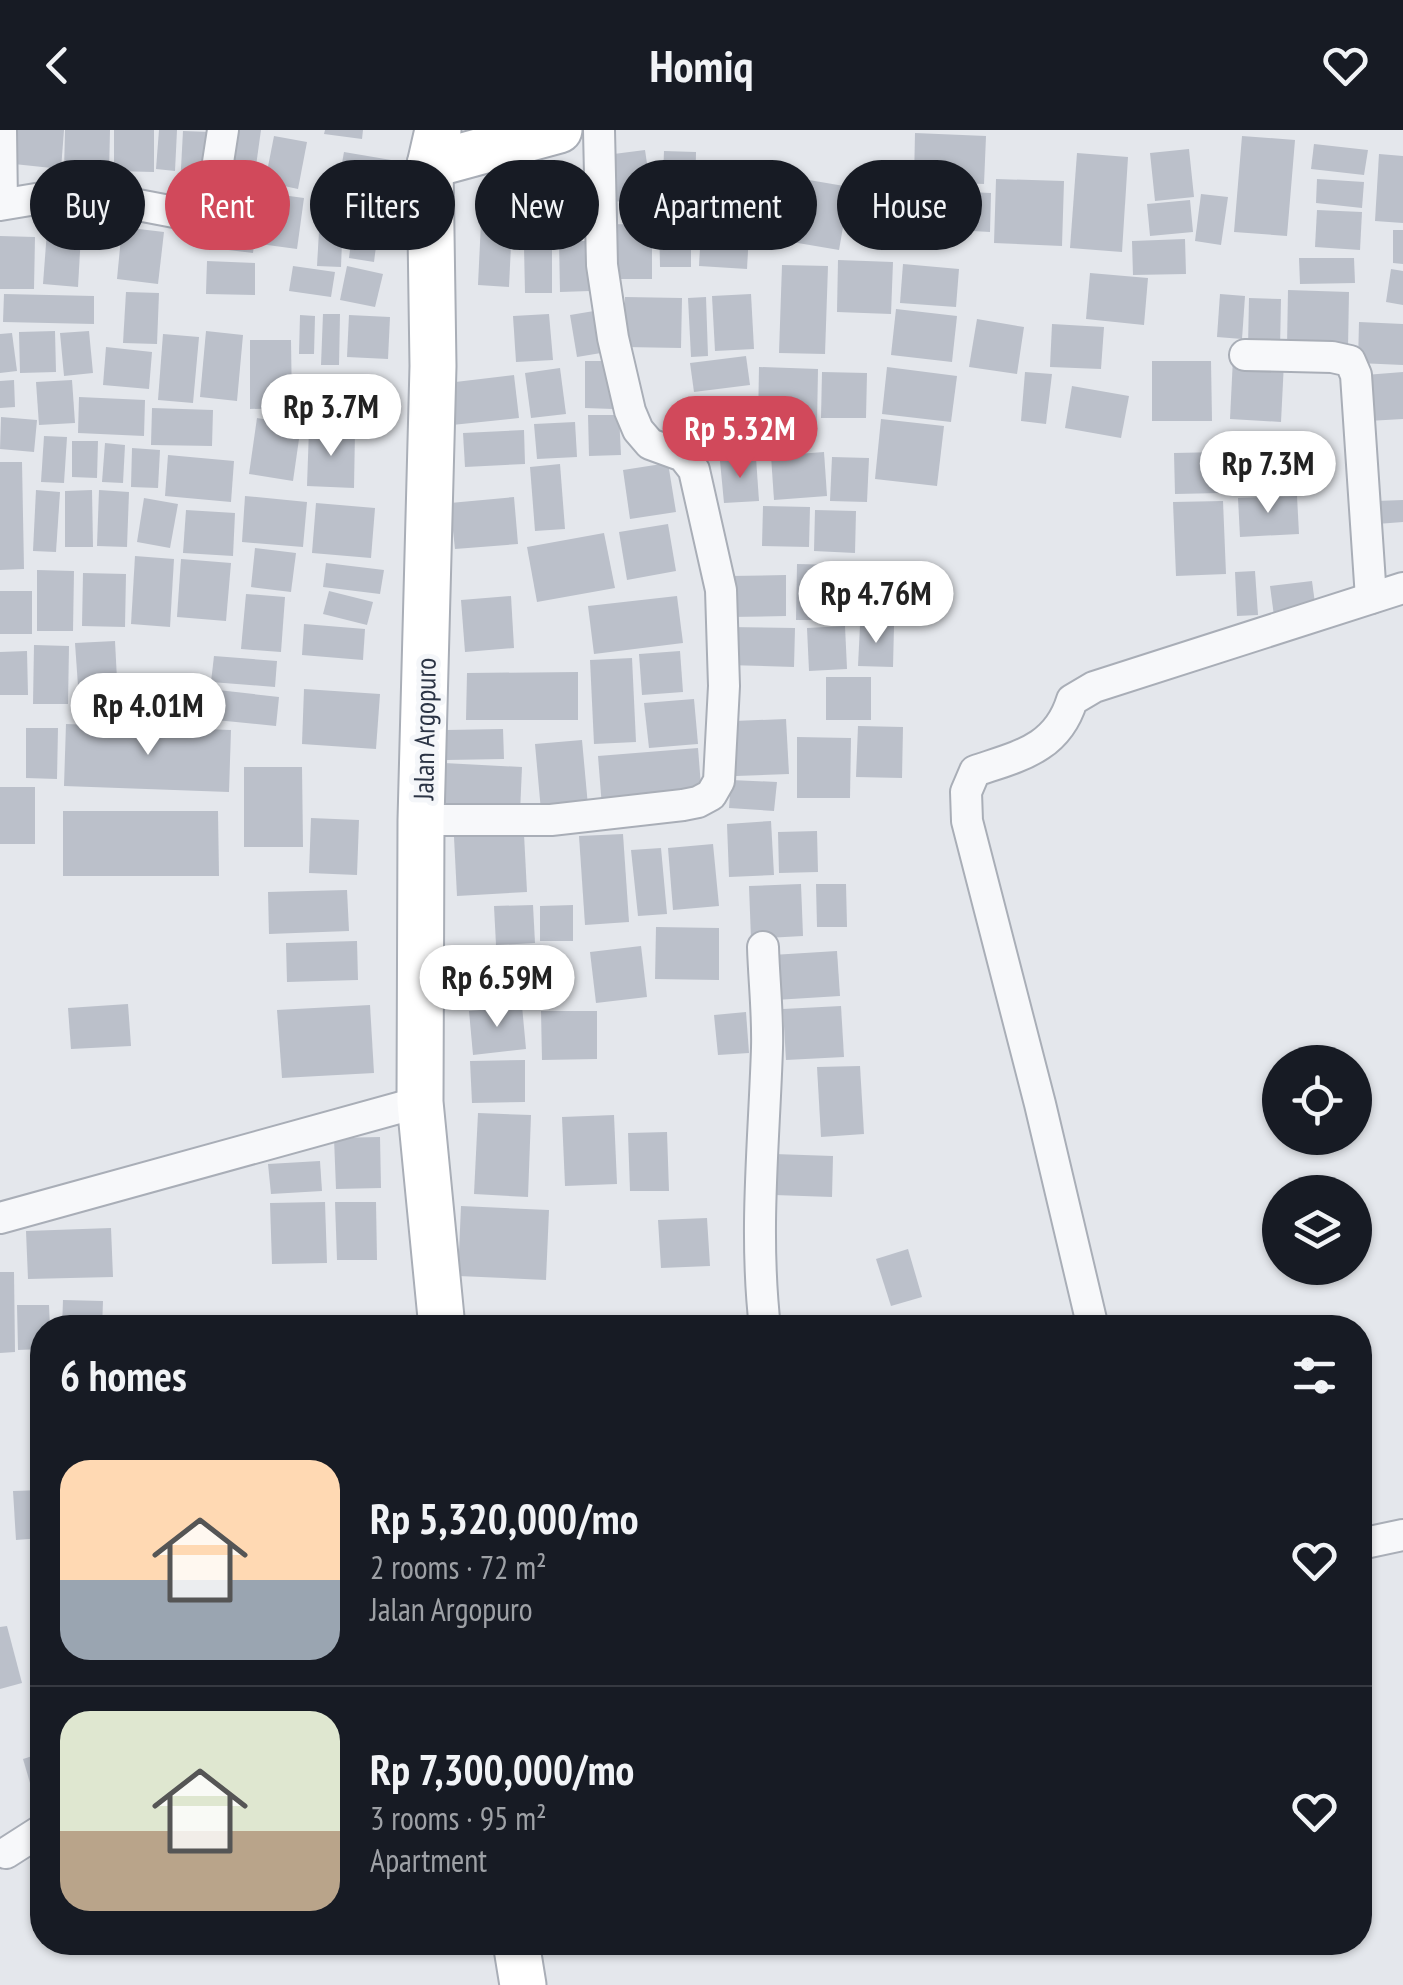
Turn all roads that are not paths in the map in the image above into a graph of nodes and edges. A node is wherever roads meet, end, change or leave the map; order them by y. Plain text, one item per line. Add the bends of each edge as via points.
1 (0, 130) edge
2 (223, 130) edge
3 (559, 130) edge
4 (599, 130) edge
5 (434, 148) edge
6 (1, 205) edge
7 (1245, 356) dead end
8 (1403, 588) edge
9 (1371, 598) junction
10 (422, 820) junction
11 (763, 946) dead end
12 (420, 1102) junction
13 (0, 1218) edge
14 (441, 1315) edge
15 (763, 1315) edge
16 (1089, 1315) edge
17 (1403, 1534) edge
18 (1372, 1541) edge
19 (30, 1838) edge
20 (6, 1853) dead end
21 (518, 1955) edge
22 (523, 1985) edge

1 - 6 street
2 - 6 street via 212,201 201,213 91,196
3 - 5 street
4 - 10 street via 602,266 630,411 650,444 683,456 694,470 722,590 719,781 705,799 683,805 551,820
5 - 10 street, Jalan Argopuro
7 - 9 street via 1350,361
8 - 9 street
9 - 16 street via 1094,687 1072,700 1066,720 1047,742 975,772 966,792 967,821
10 - 12 street, Jalan Argopuro
11 - 15 street via 767,1044 758,1244
12 - 13 street
12 - 14 street, Jalan Argopuro
17 - 18 street
19 - 20 street
21 - 22 street

